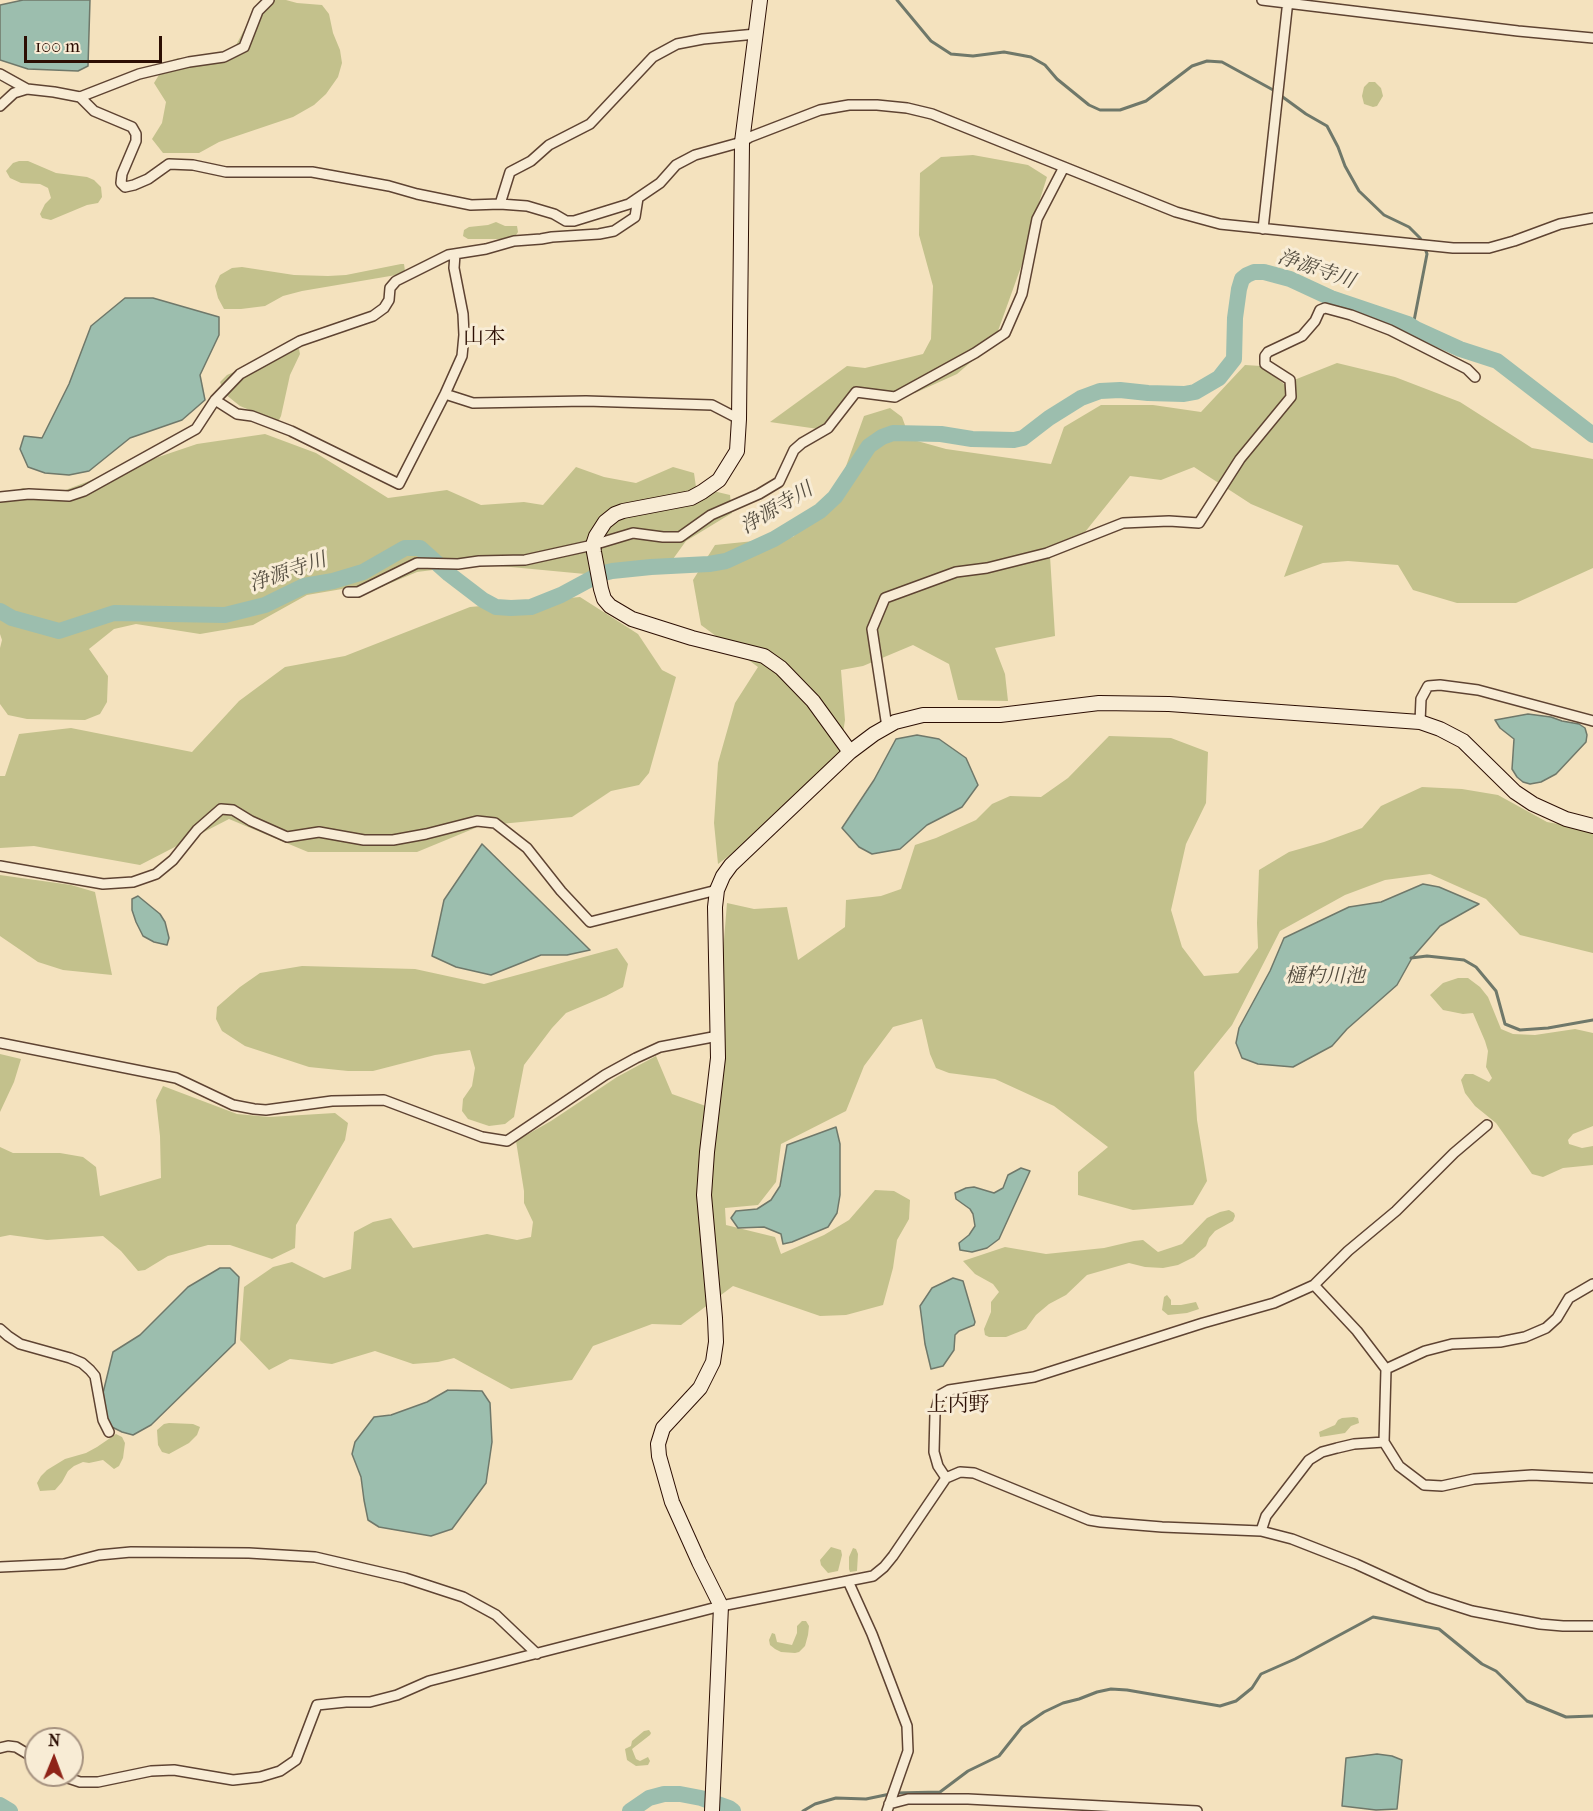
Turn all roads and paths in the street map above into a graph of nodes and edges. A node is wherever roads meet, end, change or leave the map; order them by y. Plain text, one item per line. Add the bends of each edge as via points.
1 (269, 0) edge
2 (760, 0) edge
3 (1262, 0) edge
4 (1288, 1) edge
5 (756, 34) junction
6 (1593, 38) edge
7 (0, 74) edge
8 (27, 89) junction
9 (80, 97) junction
10 (0, 106) edge
11 (742, 142) junction
12 (1064, 166) junction
13 (638, 198) junction
14 (500, 204) junction
15 (1593, 218) edge
16 (1263, 229) junction
17 (455, 254) junction
18 (1475, 377) dead end
19 (445, 394) junction
20 (215, 400) junction
21 (739, 419) junction
22 (0, 497) edge
23 (593, 548) junction
24 (348, 592) dead end
25 (1593, 721) edge
26 (1420, 722) junction
27 (886, 727) junction
28 (850, 752) junction
29 (1593, 826) edge
30 (0, 866) edge
31 (717, 890) junction
32 (718, 1036) junction
33 (0, 1043) edge
34 (1487, 1125) dead end
35 (1593, 1284) edge
36 (1314, 1285) junction
37 (0, 1329) edge
38 (1386, 1369) junction
39 (109, 1432) dead end
40 (1383, 1442) junction
41 (946, 1478) junction
42 (1593, 1478) edge
43 (1262, 1531) junction
44 (0, 1567) edge
45 (848, 1581) junction
46 (721, 1606) junction
47 (1593, 1626) edge
48 (537, 1654) junction
49 (0, 1748) edge
50 (24, 1752) edge
51 (84, 1782) edge
52 (888, 1807) edge
53 (712, 1811) edge
54 (1197, 1811) edge

1 - 9 street via 258,11 244,47 224,57 139,74
2 - 5 street
3 - 4 street
4 - 6 street
4 - 16 street
5 - 11 street
5 - 14 street via 678,44 653,57 590,124 549,145 510,172
7 - 8 street
8 - 9 street
8 - 10 street via 14,93
9 - 14 street via 94,111 132,128 136,134 122,174 125,187 148,179 169,164 177,164 226,172 312,172 471,206
11 - 12 street via 820,110 877,105 932,114
11 - 13 street via 695,155 676,165 660,183
11 - 21 street
12 - 16 street via 1176,212 1220,224
12 - 23 street via 1037,219 1022,294 1005,333 894,397 856,392 828,428 794,450 779,482 711,515 680,537 633,533
13 - 14 street via 574,222 527,206
13 - 17 street via 635,217 614,231 514,241
15 - 16 street via 1560,224 1489,248 1453,248
17 - 19 street via 464,335 462,356
17 - 20 street via 396,281 384,308 373,316 300,341 240,374
18 - 27 street via 1467,369 1390,330 1351,315 1320,310 1302,336 1264,356 1265,364 1290,380 1291,397 1240,459 1199,523 1124,523 1047,553 956,572 885,598 872,629
19 - 20 street via 399,484 291,431 237,414
19 - 21 street via 473,403 712,405
20 - 22 street via 196,429 185,437 84,491 69,496
21 - 23 street via 737,451 719,480 691,498 615,514 605,522
23 - 24 street via 525,560 417,563 358,592
23 - 28 street via 601,589 610,606 632,619 764,656 813,701
25 - 26 street via 1478,690 1440,685 1428,686 1421,699
26 - 27 street via 1170,704 1099,703 1000,715 923,715
26 - 29 street via 1462,741 1533,804
27 - 28 street
28 - 31 street via 744,852 723,876
30 - 31 street via 103,885 133,882 156,874 173,860 197,830 221,809 233,810 287,837 319,832 364,840 393,840 477,821 495,823 527,848 590,922
31 - 32 street
32 - 33 street via 660,1047 636,1058 507,1141 482,1137 384,1100 254,1110 233,1105 176,1078
32 - 46 street via 704,1195 716,1342 713,1362 700,1388 663,1428 658,1444 672,1502
34 - 36 street
35 - 38 street via 1569,1298 1546,1328 1525,1337 1452,1344 1425,1351
36 - 38 street
36 - 41 street via 1274,1304 1034,1377 949,1390 940,1395 935,1414 934,1452
37 - 39 street via 20,1344 70,1358 90,1370 95,1376
38 - 40 street
40 - 42 street via 1399,1466 1424,1485 1532,1475
40 - 43 street via 1337,1448 1309,1460 1266,1516
41 - 43 street via 960,1472 974,1473 1101,1522
41 - 45 street via 884,1567 873,1576
43 - 47 street via 1292,1539 1428,1597 1472,1611 1540,1624
44 - 48 street via 64,1564 130,1552 315,1557 405,1578 463,1597 496,1615
45 - 46 street
45 - 52 street via 907,1726 908,1751
46 - 48 street
46 - 53 street
48 - 51 street via 429,1681 369,1702 318,1705 296,1760 280,1771 260,1777 233,1780 174,1770
49 - 50 street via 16,1747
52 - 54 street via 908,1799 968,1799

